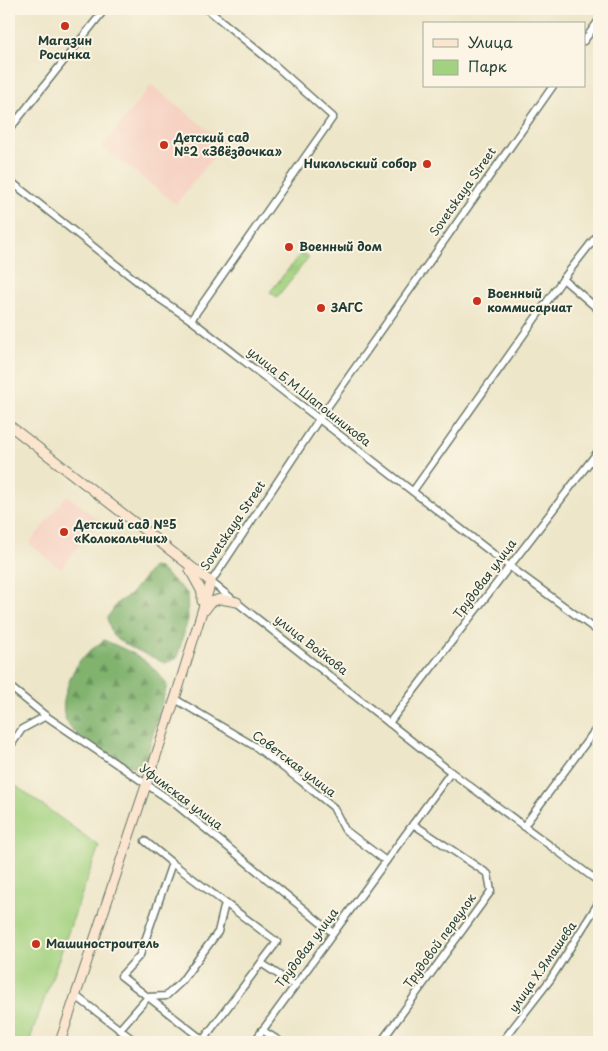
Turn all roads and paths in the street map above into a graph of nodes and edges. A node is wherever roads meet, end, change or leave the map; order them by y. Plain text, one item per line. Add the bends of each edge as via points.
1 (105, 9) edge
2 (207, 9) edge
3 (599, 20) edge
4 (586, 38) edge
5 (552, 88) edge
6 (9, 130) edge
7 (9, 180) edge
8 (599, 233) edge
9 (563, 279) junction
10 (599, 310) edge
11 (191, 320) junction
12 (319, 419) junction
13 (9, 425) edge
14 (599, 450) edge
15 (412, 491) junction
16 (183, 561) junction
17 (509, 566) junction
18 (211, 582) junction
19 (237, 602) junction
20 (200, 616) junction
21 (598, 629) edge
22 (9, 686) edge
23 (175, 699) junction
24 (46, 716) junction
25 (389, 724) junction
26 (599, 725) edge
27 (9, 748) edge
28 (451, 772) junction
29 (146, 783) junction
30 (413, 824) junction
31 (524, 826) junction
32 (145, 841) dead end
33 (386, 861) junction
34 (172, 863) junction
35 (599, 882) edge
36 (599, 902) edge
37 (225, 903) junction
38 (333, 933) junction
39 (261, 963) junction
40 (294, 985) junction
41 (76, 996) junction
42 (148, 997) junction
43 (119, 1030) junction
44 (262, 1030) junction
45 (60, 1042) edge
46 (136, 1042) edge
47 (254, 1042) edge
48 (281, 1042) edge
49 (381, 1042) edge
50 (502, 1042) edge

1 - 6 street
2 - 11 street via 333,117
3 - 4 street
5 - 12 street, Sovetskaya Street
7 - 11 street, улица Б.М.Шапошникова
8 - 9 street
9 - 10 street
9 - 15 street
11 - 12 street, улица Б.М.Шапошникова
12 - 15 street, улица Б.М.Шапошникова
12 - 18 street, Sovetskaya Street
13 - 16 main road, улица Войкова
14 - 17 street, Трудовая улица
15 - 17 street, улица Б.М.Шапошникова
16 - 18 main road, улица Войкова
16 - 20 main road via 202,592
17 - 21 street, улица Б.М.Шапошникова
17 - 25 street, Трудовая улица
18 - 19 street, улица Войкова
18 - 20 main road, Sovetskaya Street
19 - 20 main road via 220,599 211,602
19 - 25 street, улица Войкова
20 - 23 main road, Sovetskaya Street
22 - 24 street, Уфимская улица
23 - 29 main road, Sovetskaya Street
23 - 33 street, Советская улица via 256,747 301,781 334,808 345,830
24 - 27 street via 22,729
24 - 29 street, Уфимская улица
25 - 28 street, улица Войкова
26 - 31 street
28 - 30 street, Трудовая улица
28 - 31 street, улица Войкова
29 - 38 street, Уфимская улица
29 - 41 main road, Sovetskaya Street
30 - 33 street, Трудовая улица
30 - 49 street, Трудовой переулок via 488,874 491,891
31 - 35 street, улица Войкова
32 - 34 street
33 - 38 street, Трудовая улица
34 - 37 street
34 - 42 street via 140,955 121,976
36 - 50 street, улица Х.Ямашева via 550,980
37 - 39 street via 277,942
37 - 42 street via 218,932 181,982 166,996
38 - 40 street, Трудовая улица
39 - 40 street
39 - 42 street via 203,1040
40 - 44 street, Трудовая улица
41 - 43 street
41 - 45 main road, Sovetskaya Street
42 - 43 street
43 - 46 street
44 - 47 street, Трудовая улица
44 - 48 street

